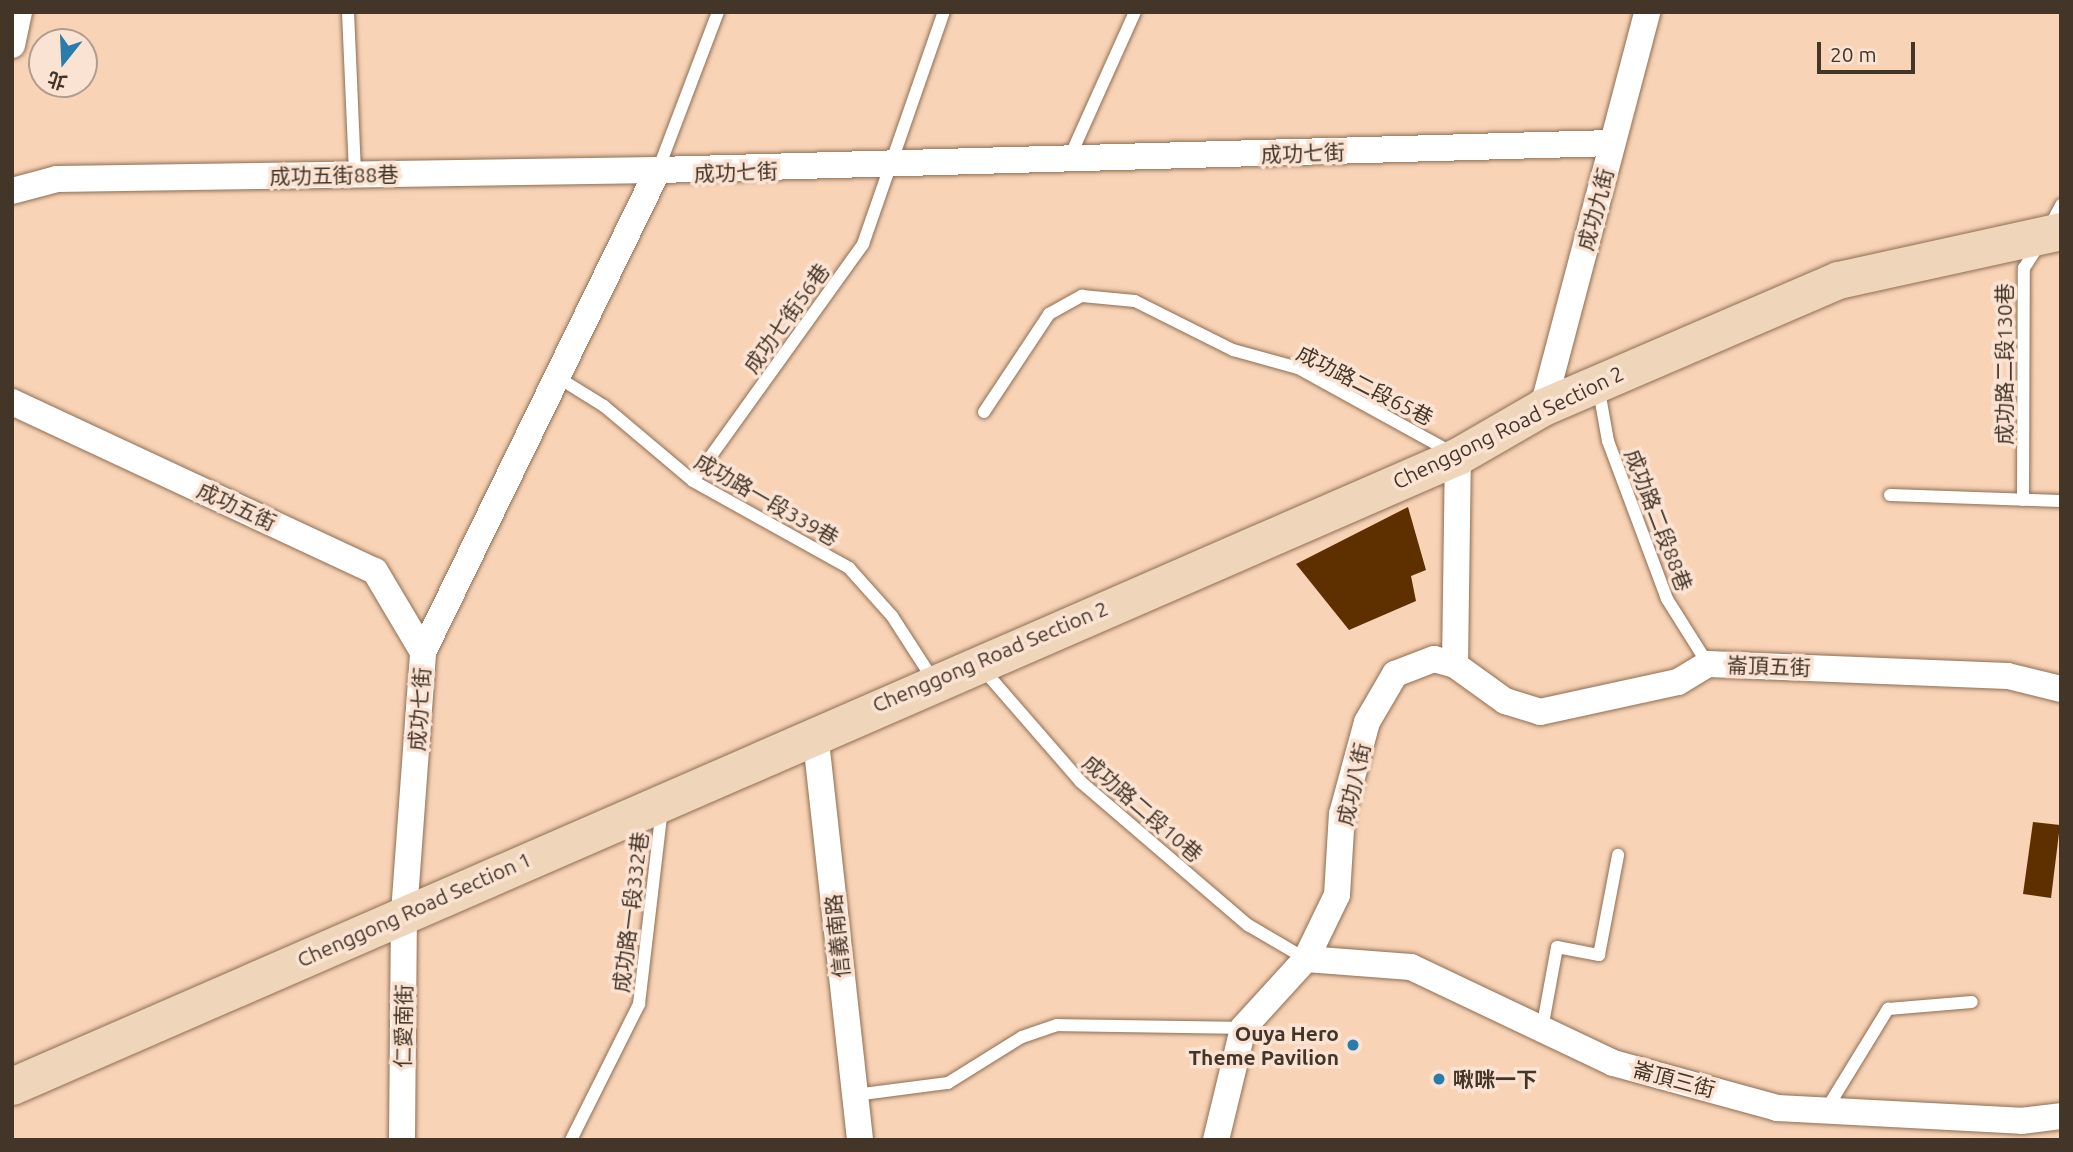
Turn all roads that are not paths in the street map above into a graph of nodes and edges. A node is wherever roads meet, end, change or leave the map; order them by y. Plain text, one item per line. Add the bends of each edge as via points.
1 (19, 12) edge
2 (348, 12) edge
3 (718, 12) edge
4 (944, 12) edge
5 (1135, 12) edge
6 (1647, 12) edge
7 (12, 44) edge
8 (1612, 143) junction
9 (1068, 161) junction
10 (889, 167) junction
11 (658, 170) junction
12 (355, 175) junction
13 (12, 191) edge
14 (2056, 223) edge
15 (553, 375) junction
16 (1597, 382) junction
17 (12, 402) edge
18 (1542, 407) junction
19 (984, 412) dead end
20 (1458, 456) junction
21 (693, 481) junction
22 (1890, 495) dead end
23 (2023, 500) junction
24 (2061, 501) edge
25 (423, 652) junction
26 (977, 662) junction
27 (1709, 664) junction
28 (1455, 665) junction
29 (934, 681) junction
30 (2061, 689) edge
31 (815, 732) junction
32 (663, 799) junction
33 (1618, 855) dead end
34 (404, 913) junction
35 (1306, 959) junction
36 (1972, 1002) dead end
37 (1243, 1028) junction
38 (1542, 1029) junction
39 (12, 1086) edge
40 (855, 1095) junction
41 (1825, 1110) junction
42 (2061, 1116) edge
43 (402, 1140) edge
44 (571, 1140) edge
45 (860, 1140) edge
46 (1216, 1140) edge

1 - 7 street
2 - 12 lane
3 - 11 lane
4 - 10 lane, 成功七街56巷
5 - 9 lane
6 - 8 street, 成功九街
8 - 9 street, 成功七街
8 - 18 street, 成功九街
9 - 10 street, 成功七街
10 - 11 street, 成功七街
10 - 21 lane, 成功七街56巷 via 863,244
11 - 12 street, 成功五街88巷
11 - 15 street, 成功七街
12 - 13 street, 成功五街88巷 via 57,179
14 - 16 street, Chenggong Road Section 2 via 1838,280
14 - 23 lane, 成功路二段130巷 via 2024,268
15 - 21 lane, 成功路一段339巷 via 604,406
15 - 25 street, 成功七街
16 - 18 street, Chenggong Road Section 2
16 - 27 lane, 成功路二段88巷 via 1608,441 1667,599
17 - 25 street, 成功五街 via 375,570
18 - 20 street, Chenggong Road Section 2
19 - 20 lane, 成功路二段65巷 via 1049,314 1082,296 1135,301 1233,350 1298,368
20 - 26 street, Chenggong Road Section 2
20 - 28 street
21 - 29 lane, 成功路一段339巷 via 849,568 892,616
22 - 23 lane
23 - 24 lane
25 - 34 street, 成功七街
26 - 29 street, Chenggong Road Section 2
26 - 35 lane, 成功路二段10巷 via 1080,782 1248,925
27 - 28 street, 崙頂五街 via 1678,682 1540,712 1505,701
27 - 30 street, 崙頂五街 via 2008,676
28 - 35 street, 成功八街 via 1434,659 1395,674 1367,722 1342,814 1337,895
29 - 31 street, Chenggong Road Section 2
31 - 32 street, Chenggong Road Section 1
31 - 40 street, 信義南路
32 - 34 street, Chenggong Road Section 1
32 - 44 lane, 成功路一段332巷 via 639,1004
33 - 38 lane via 1599,955 1557,947
34 - 39 street, Chenggong Road Section 1
34 - 43 street, 仁愛南街
35 - 37 street, 成功八街
35 - 38 street, 崙頂三街 via 1411,967
36 - 41 lane via 1888,1009
37 - 40 lane via 1056,1025 1022,1037 948,1083
37 - 46 street, 成功八街
38 - 41 street, 崙頂三街 via 1613,1063 1777,1108
40 - 45 street, 信義南路
41 - 42 street, 崙頂三街 via 2021,1121

